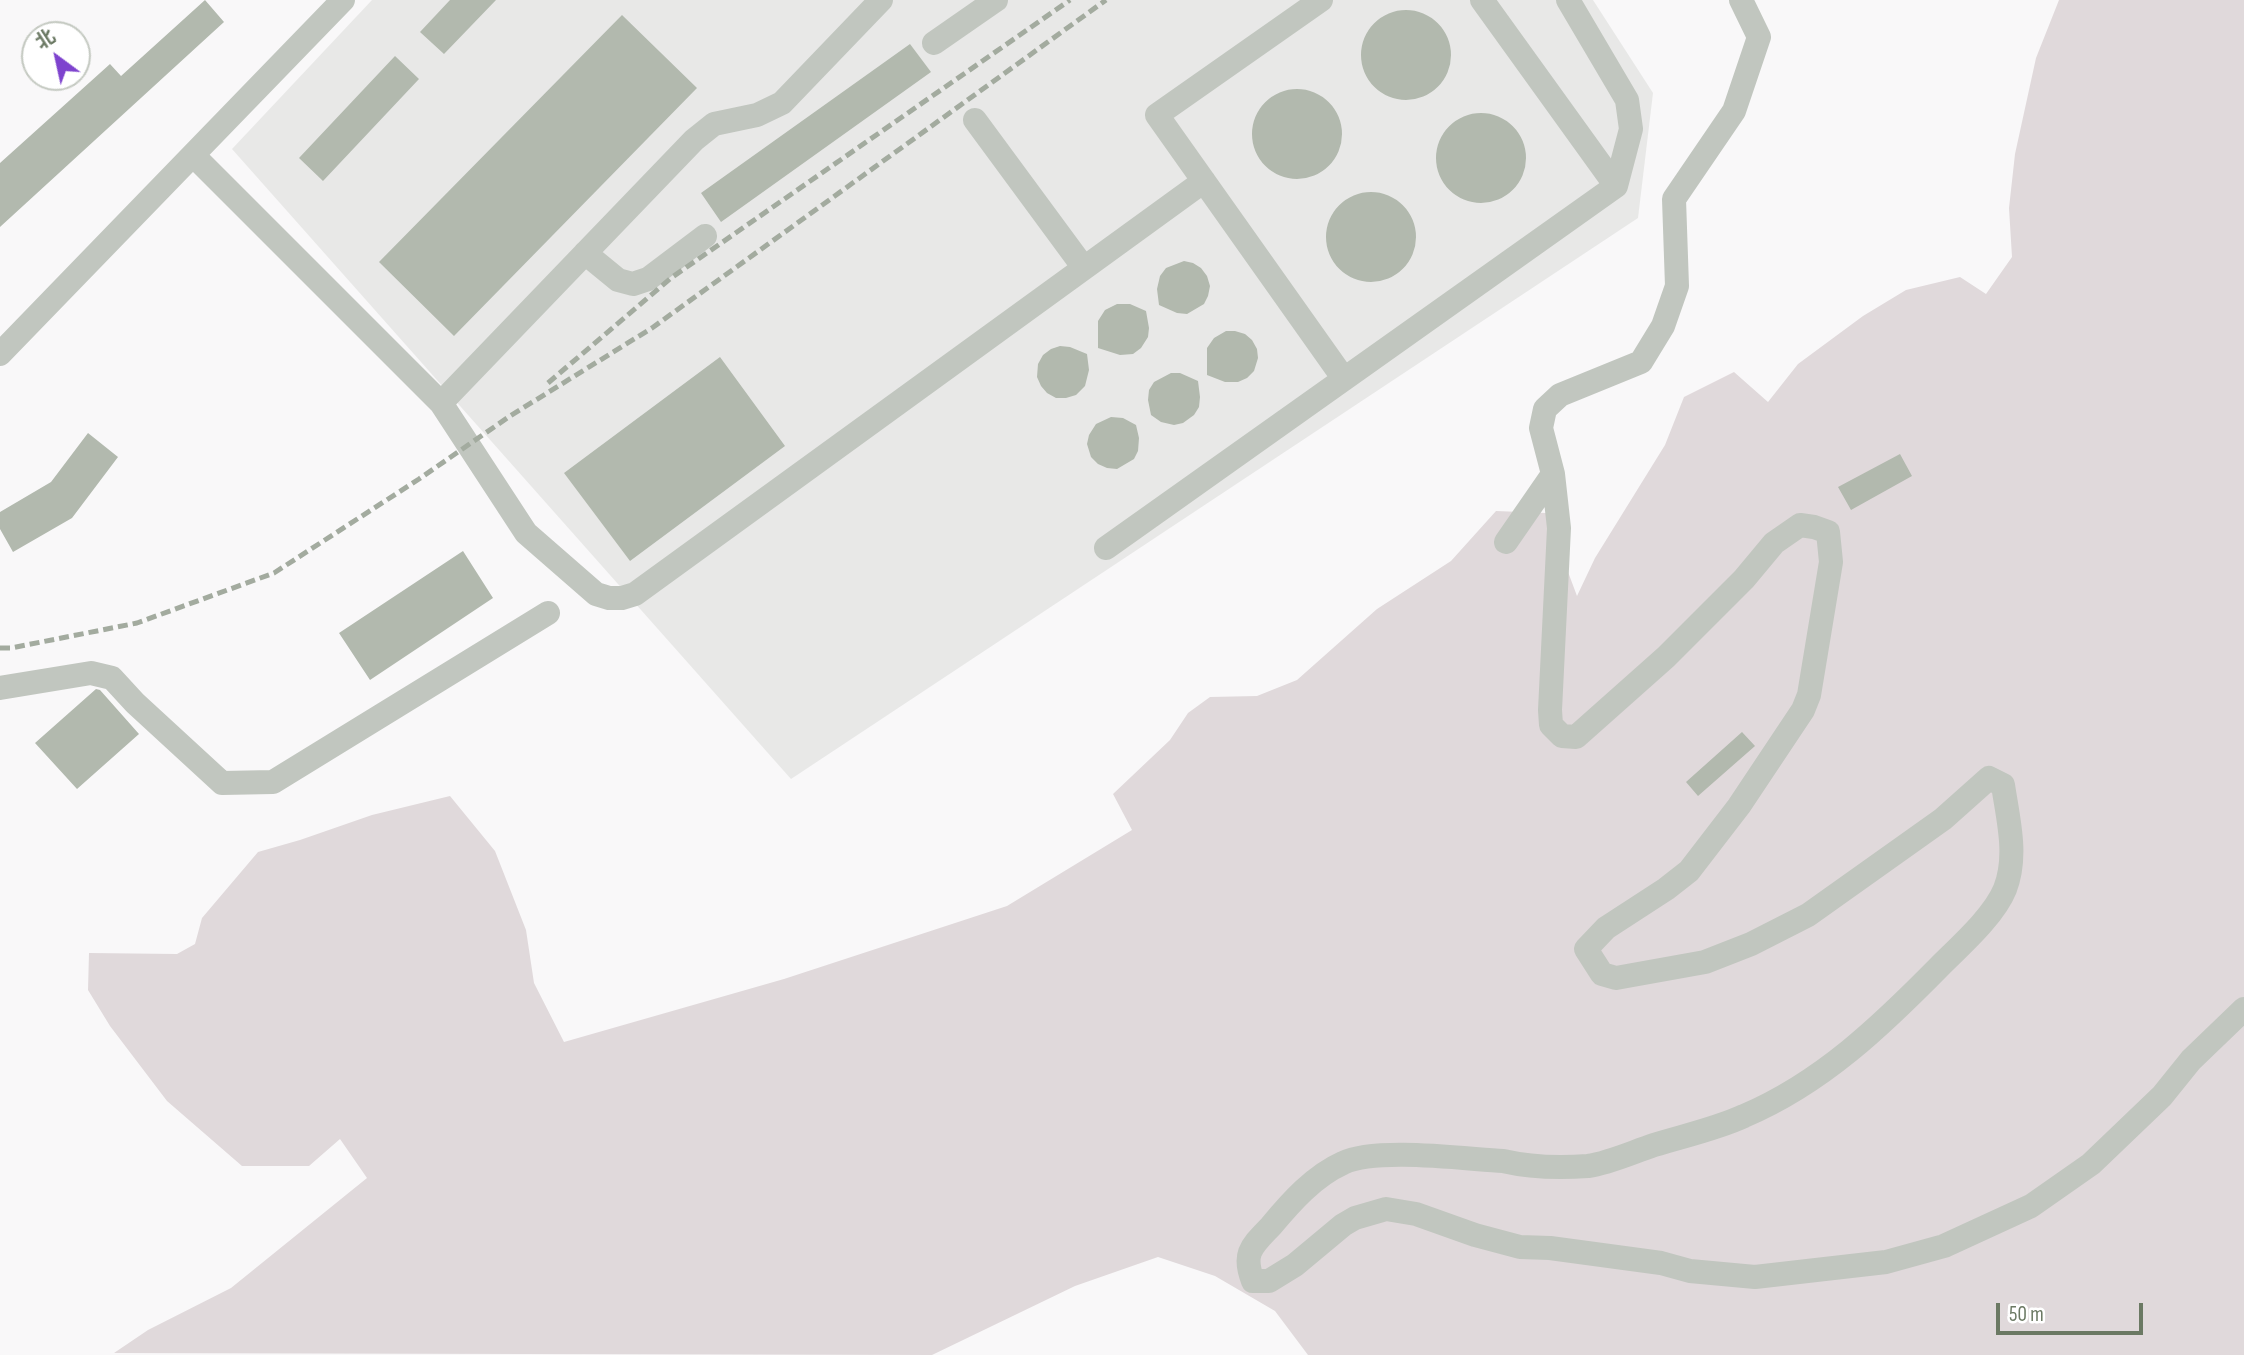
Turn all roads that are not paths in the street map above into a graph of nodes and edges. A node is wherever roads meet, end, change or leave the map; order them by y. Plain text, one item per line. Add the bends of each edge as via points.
1 (343, 0) edge
2 (881, 0) edge
3 (996, 0) edge
4 (1321, 0) edge
5 (1482, 0) edge
6 (1568, 0) edge
7 (1741, 0) edge
8 (934, 43) dead end
9 (975, 120) dead end
10 (193, 155) junction
11 (1204, 181) junction
12 (1616, 186) junction
13 (705, 236) dead end
14 (585, 253) junction
15 (1084, 268) junction
16 (0, 354) edge
17 (1344, 379) junction
18 (441, 403) junction
19 (1553, 474) junction
20 (1506, 542) dead end
21 (1106, 548) dead end
22 (548, 613) dead end
23 (0, 688) edge
24 (2244, 1009) edge

1 - 10 street
2 - 14 street via 782,103 757,115 714,124 694,140
3 - 8 street
4 - 11 street via 1157,116
5 - 12 street
6 - 12 street via 1628,100 1631,129
7 - 19 street via 1759,37 1734,111 1674,199 1677,286 1663,326 1641,362 1560,396 1545,409 1541,428
9 - 15 street
10 - 16 street
10 - 18 street
11 - 15 street
11 - 17 street
12 - 17 street
13 - 14 street via 648,279 633,284 618,280
14 - 18 street
15 - 18 street via 635,594 622,598 596,594 526,533
17 - 21 street
19 - 20 street
19 - 24 street via 1559,528 1550,710 1551,725 1562,736 1576,737 1667,657 1774,542 1800,525 1828,532 1830,562 1810,695 1803,710 1689,871 1606,928 1586,949 1602,974 1616,978 1705,962 1751,944 1808,915 1943,818 1989,778 2003,785 2012,845 2010,876 1984,919 1887,1020 1840,1060 1786,1095 1744,1117 1590,1166 1387,1155 1342,1163 1291,1202 1249,1251 1253,1281 1269,1281 1343,1225 1386,1209 1520,1247 1661,1263 1690,1271 1755,1277 1886,1262 1944,1246 2031,1206 2091,1164
22 - 23 street via 273,782 222,783 113,678 91,673

